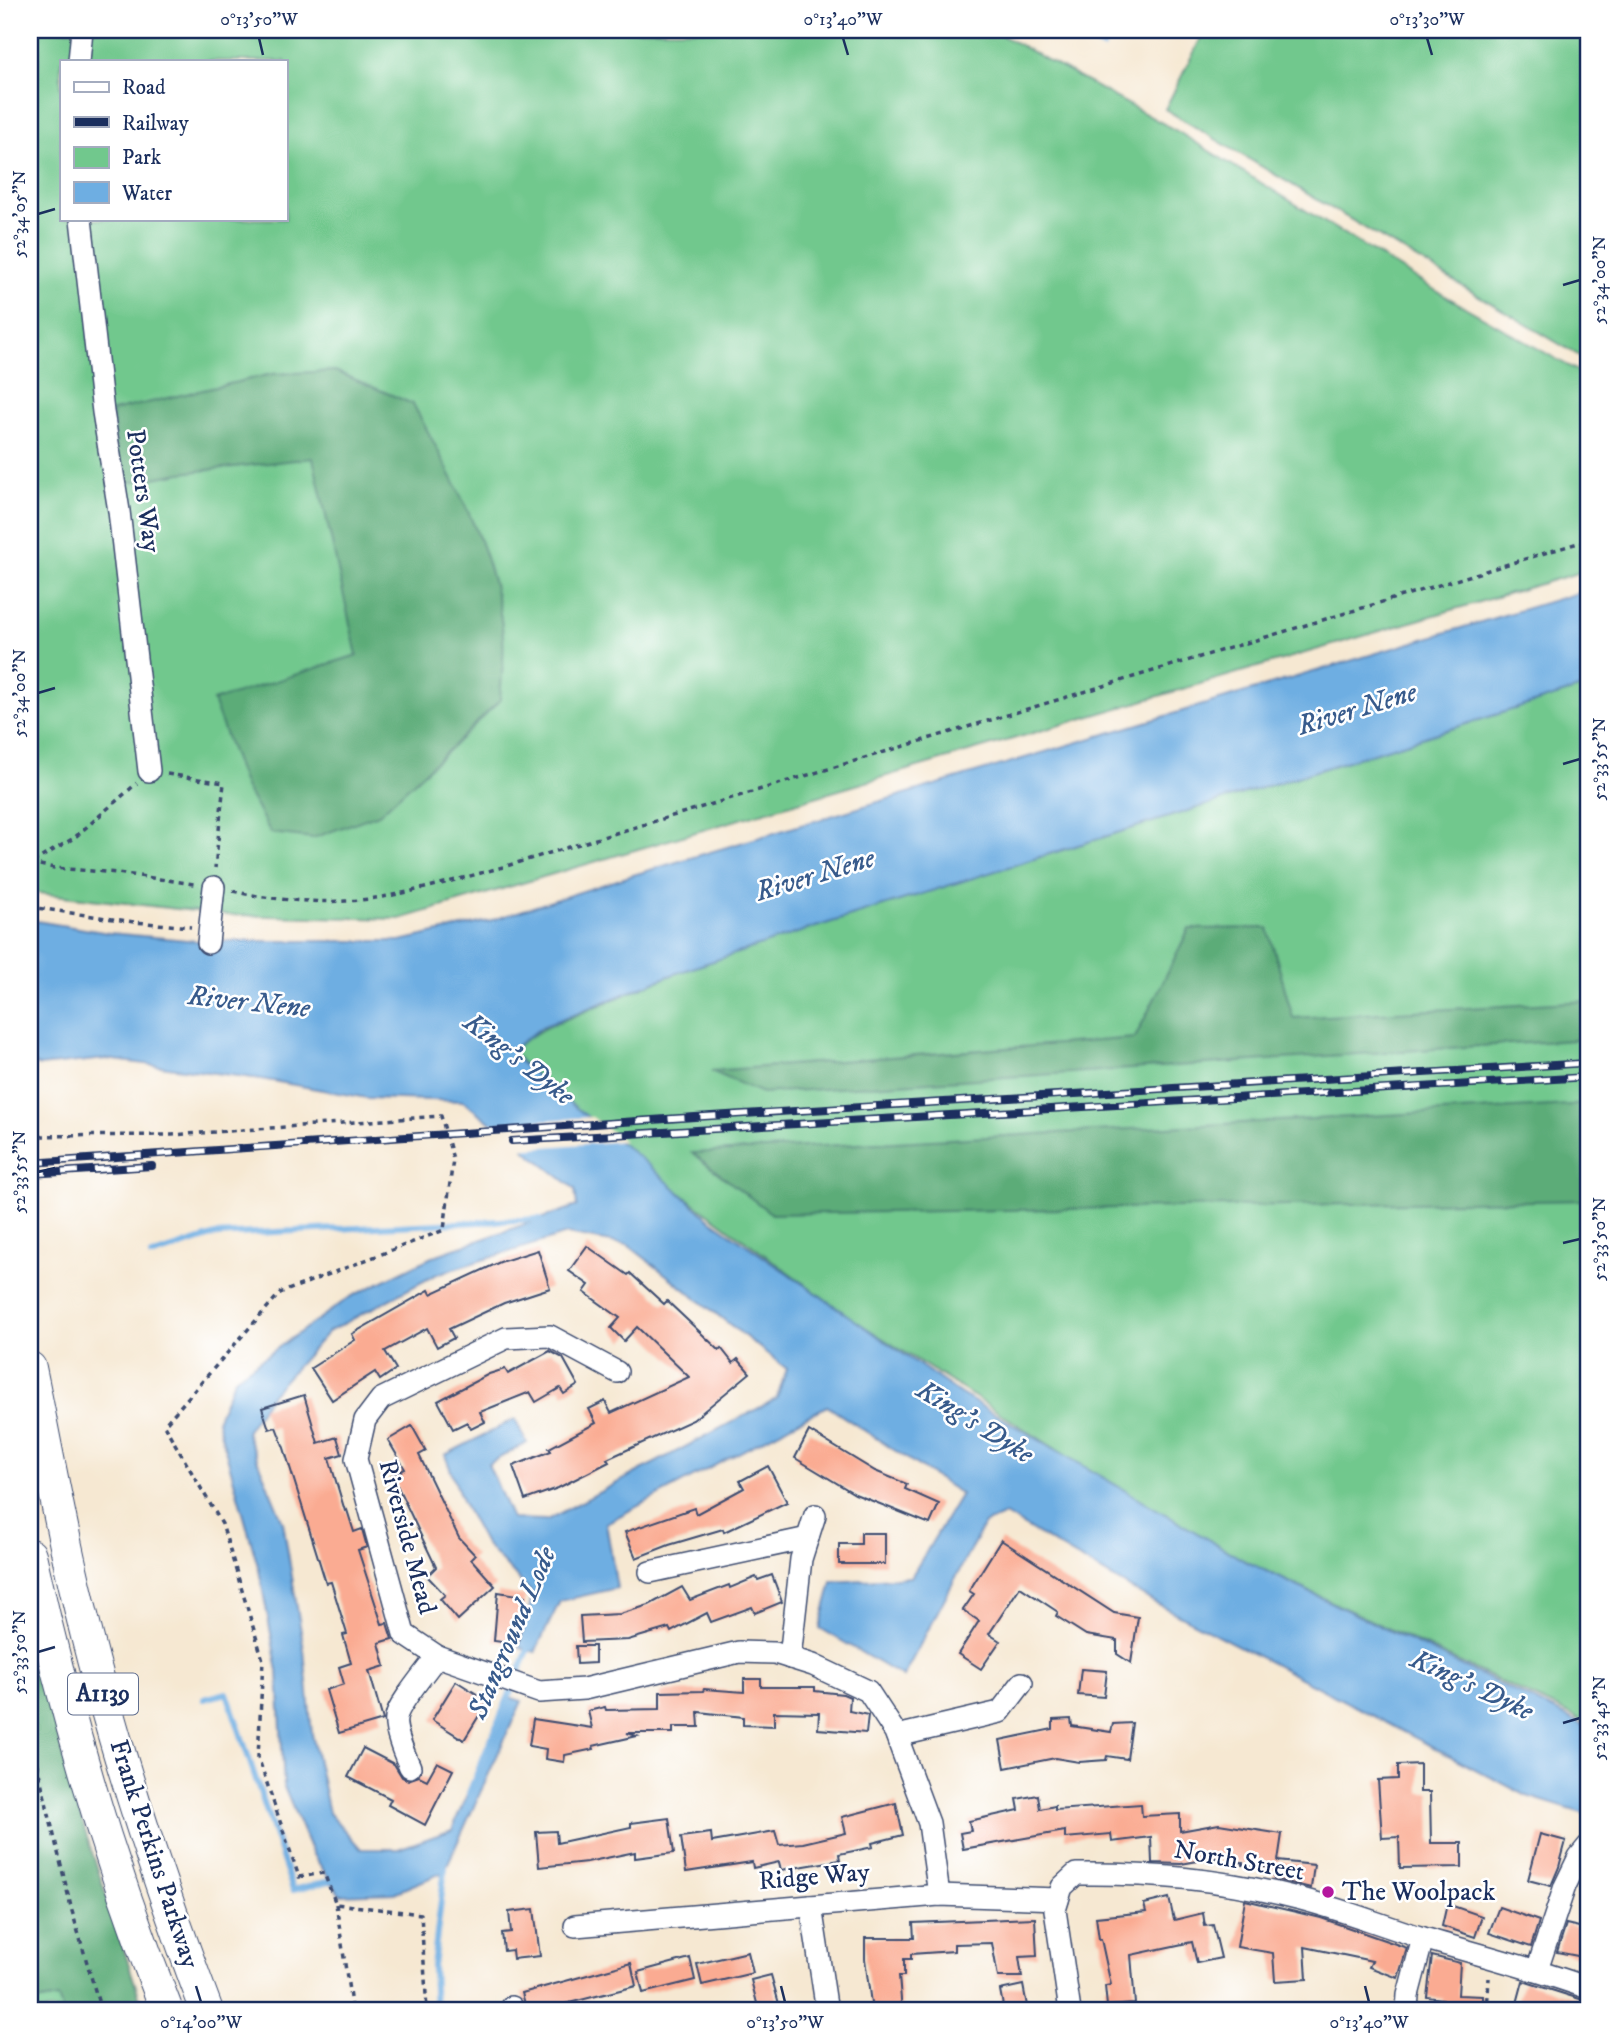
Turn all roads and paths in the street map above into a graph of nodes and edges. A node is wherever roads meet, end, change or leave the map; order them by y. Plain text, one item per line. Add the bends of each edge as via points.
1 (82, 30) edge
2 (79, 60) edge
3 (81, 220) edge
4 (1588, 540) edge
5 (149, 771) junction
6 (31, 862) edge
7 (214, 887) junction
8 (30, 907) edge
9 (194, 916) dead end
10 (208, 943) dead end
11 (30, 1136) edge
12 (30, 1368) edge
13 (617, 1372) dead end
14 (815, 1515) dead end
15 (808, 1538) junction
16 (30, 1555) edge
17 (650, 1572) dead end
18 (437, 1656) junction
19 (790, 1658) junction
20 (1022, 1683) dead end
21 (30, 1735) edge
22 (897, 1736) junction
23 (410, 1767) dead end
24 (1588, 1846) edge
25 (939, 1895) junction
26 (1058, 1899) junction
27 (336, 1904) junction
28 (811, 1906) junction
29 (575, 1926) dead end
30 (1423, 1938) junction
31 (1490, 1958) junction
32 (1537, 1970) junction
33 (1588, 1988) edge
34 (102, 2011) edge
35 (167, 2011) edge
36 (207, 2011) edge
37 (352, 2011) edge
38 (427, 2011) edge
39 (827, 2011) edge
40 (1070, 2011) edge
41 (1408, 2011) edge
42 (1488, 2011) edge

1 - 2 street
3 - 5 street, Potters Way
4 - 7 path via 417,890 346,901 274,898
5 - 6 path via 74,838
5 - 7 path via 223,783
6 - 7 path
7 - 10 street
8 - 9 path via 193,927
11 - 27 path via 172,1135 441,1116 453,1159 444,1230 280,1293 164,1426 222,1524 263,1660 258,1756 299,1877 324,1873
12 - 36 highway, Frank Perkins Parkway / A1139 via 99,1682
13 - 18 street, Riverside Mead via 550,1336 506,1338 381,1399 365,1420 356,1459 404,1634
14 - 15 street
15 - 17 street
15 - 19 street via 801,1559
16 - 35 highway, Frank Perkins Parkway / A1139 via 96,1804
18 - 19 street, Riverside Mead via 539,1692 583,1689 740,1652
18 - 23 street via 396,1718
19 - 22 street, Riverside Mead via 868,1691
20 - 22 street via 1000,1712
21 - 34 path via 72,1912
22 - 25 street, Riverside Mead via 929,1823
24 - 32 street via 1565,1886
25 - 26 street, Ridge Way
25 - 28 street, Ridge Way
26 - 30 street, North Street via 1062,1887 1076,1874 1139,1873 1213,1880 1295,1897
26 - 40 street via 1055,1910
27 - 37 path
27 - 38 path via 421,1914
28 - 29 street, Ridge Way
28 - 39 street
30 - 31 street, North Street
30 - 41 street
31 - 32 street, North Street
31 - 42 path
32 - 33 street, North Street

